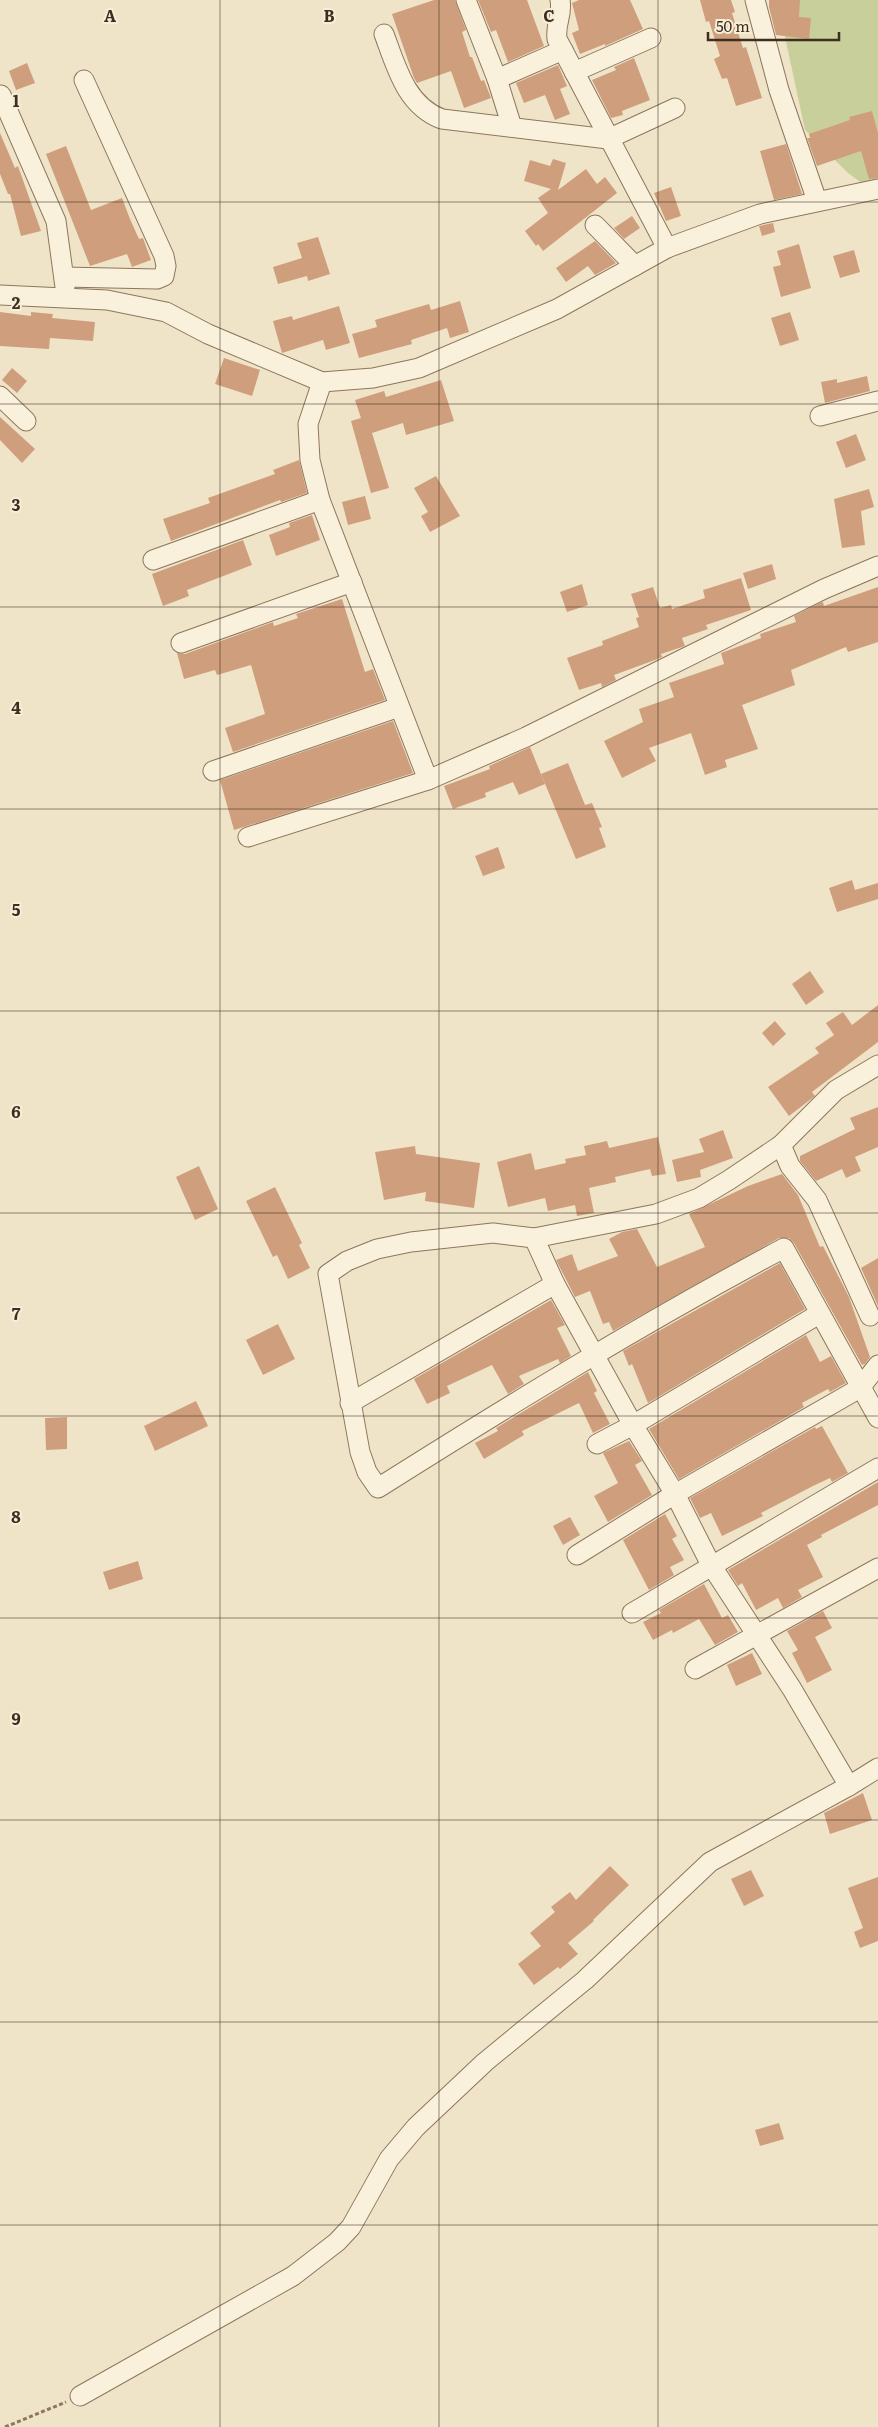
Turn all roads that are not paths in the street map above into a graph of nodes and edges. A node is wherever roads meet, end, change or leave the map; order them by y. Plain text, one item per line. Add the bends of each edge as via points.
1 (466, 0) edge
2 (560, 0) edge
3 (755, 0) edge
4 (384, 34) dead end
5 (651, 38) dead end
6 (564, 50) junction
7 (574, 72) junction
8 (497, 79) junction
9 (84, 80) dead end
10 (1, 96) dead end
11 (675, 108) dead end
12 (512, 127) junction
13 (608, 139) junction
14 (878, 189) edge
15 (817, 201) junction
16 (595, 225) dead end
17 (667, 248) junction
18 (635, 266) junction
19 (64, 277) junction
20 (0, 296) edge
21 (66, 299) junction
22 (322, 382) junction
23 (0, 396) edge
24 (878, 400) edge
25 (820, 416) dead end
26 (26, 421) dead end
27 (320, 500) junction
28 (153, 560) dead end
29 (878, 566) edge
30 (352, 582) junction
31 (181, 643) dead end
32 (399, 707) junction
33 (213, 771) dead end
34 (428, 780) junction
35 (248, 837) dead end
36 (878, 1065) edge
37 (780, 1144) junction
38 (534, 1238) junction
39 (555, 1284) junction
40 (819, 1314) junction
41 (870, 1316) dead end
42 (595, 1352) junction
43 (878, 1365) edge
44 (860, 1388) junction
45 (350, 1403) junction
46 (878, 1418) edge
47 (633, 1425) junction
48 (597, 1444) dead end
49 (878, 1468) edge
50 (675, 1494) junction
51 (577, 1555) dead end
52 (711, 1565) junction
53 (878, 1568) edge
54 (632, 1613) dead end
55 (755, 1635) junction
56 (695, 1669) dead end
57 (878, 1768) edge
58 (849, 1786) junction
59 (80, 2396) road end

1 - 8 street
2 - 6 street via 560,14 555,26 557,39
3 - 15 street via 779,90
4 - 12 street via 404,87 431,115
5 - 7 street
6 - 7 street
6 - 8 street
7 - 13 street
8 - 12 street
9 - 19 street via 166,266 164,276 157,279
10 - 19 street via 56,220
11 - 13 street
12 - 13 street
13 - 17 street
14 - 15 street
15 - 17 street via 760,214
16 - 18 street
17 - 18 street
18 - 22 street via 557,309 419,368 373,378
19 - 21 street
20 - 21 street
21 - 22 street via 107,300 166,312 208,334
22 - 27 street via 308,424 310,460
23 - 26 street
24 - 25 street
27 - 28 street
27 - 30 street
29 - 34 street via 824,589 526,737
30 - 31 street
30 - 32 street
32 - 33 street
32 - 34 street
34 - 35 street
36 - 37 street via 836,1090
37 - 38 street via 699,1198 656,1214
37 - 41 street via 790,1166 817,1200
38 - 39 street
38 - 45 street via 493,1233 411,1242 370,1252 347,1261 328,1274
39 - 42 street
39 - 45 street
40 - 42 street via 784,1248
40 - 44 street
40 - 47 street
42 - 45 street via 378,1488 367,1472 360,1452
42 - 47 street
43 - 44 street
44 - 46 street
44 - 50 street
47 - 48 street
47 - 50 street
49 - 52 street
50 - 51 street
50 - 52 street
52 - 54 street
52 - 55 street
53 - 55 street
55 - 56 street
55 - 58 street via 792,1688
57 - 58 street
58 - 59 street via 710,1862 585,1980 485,2062 401,2143 351,2227 337,2242 293,2276

